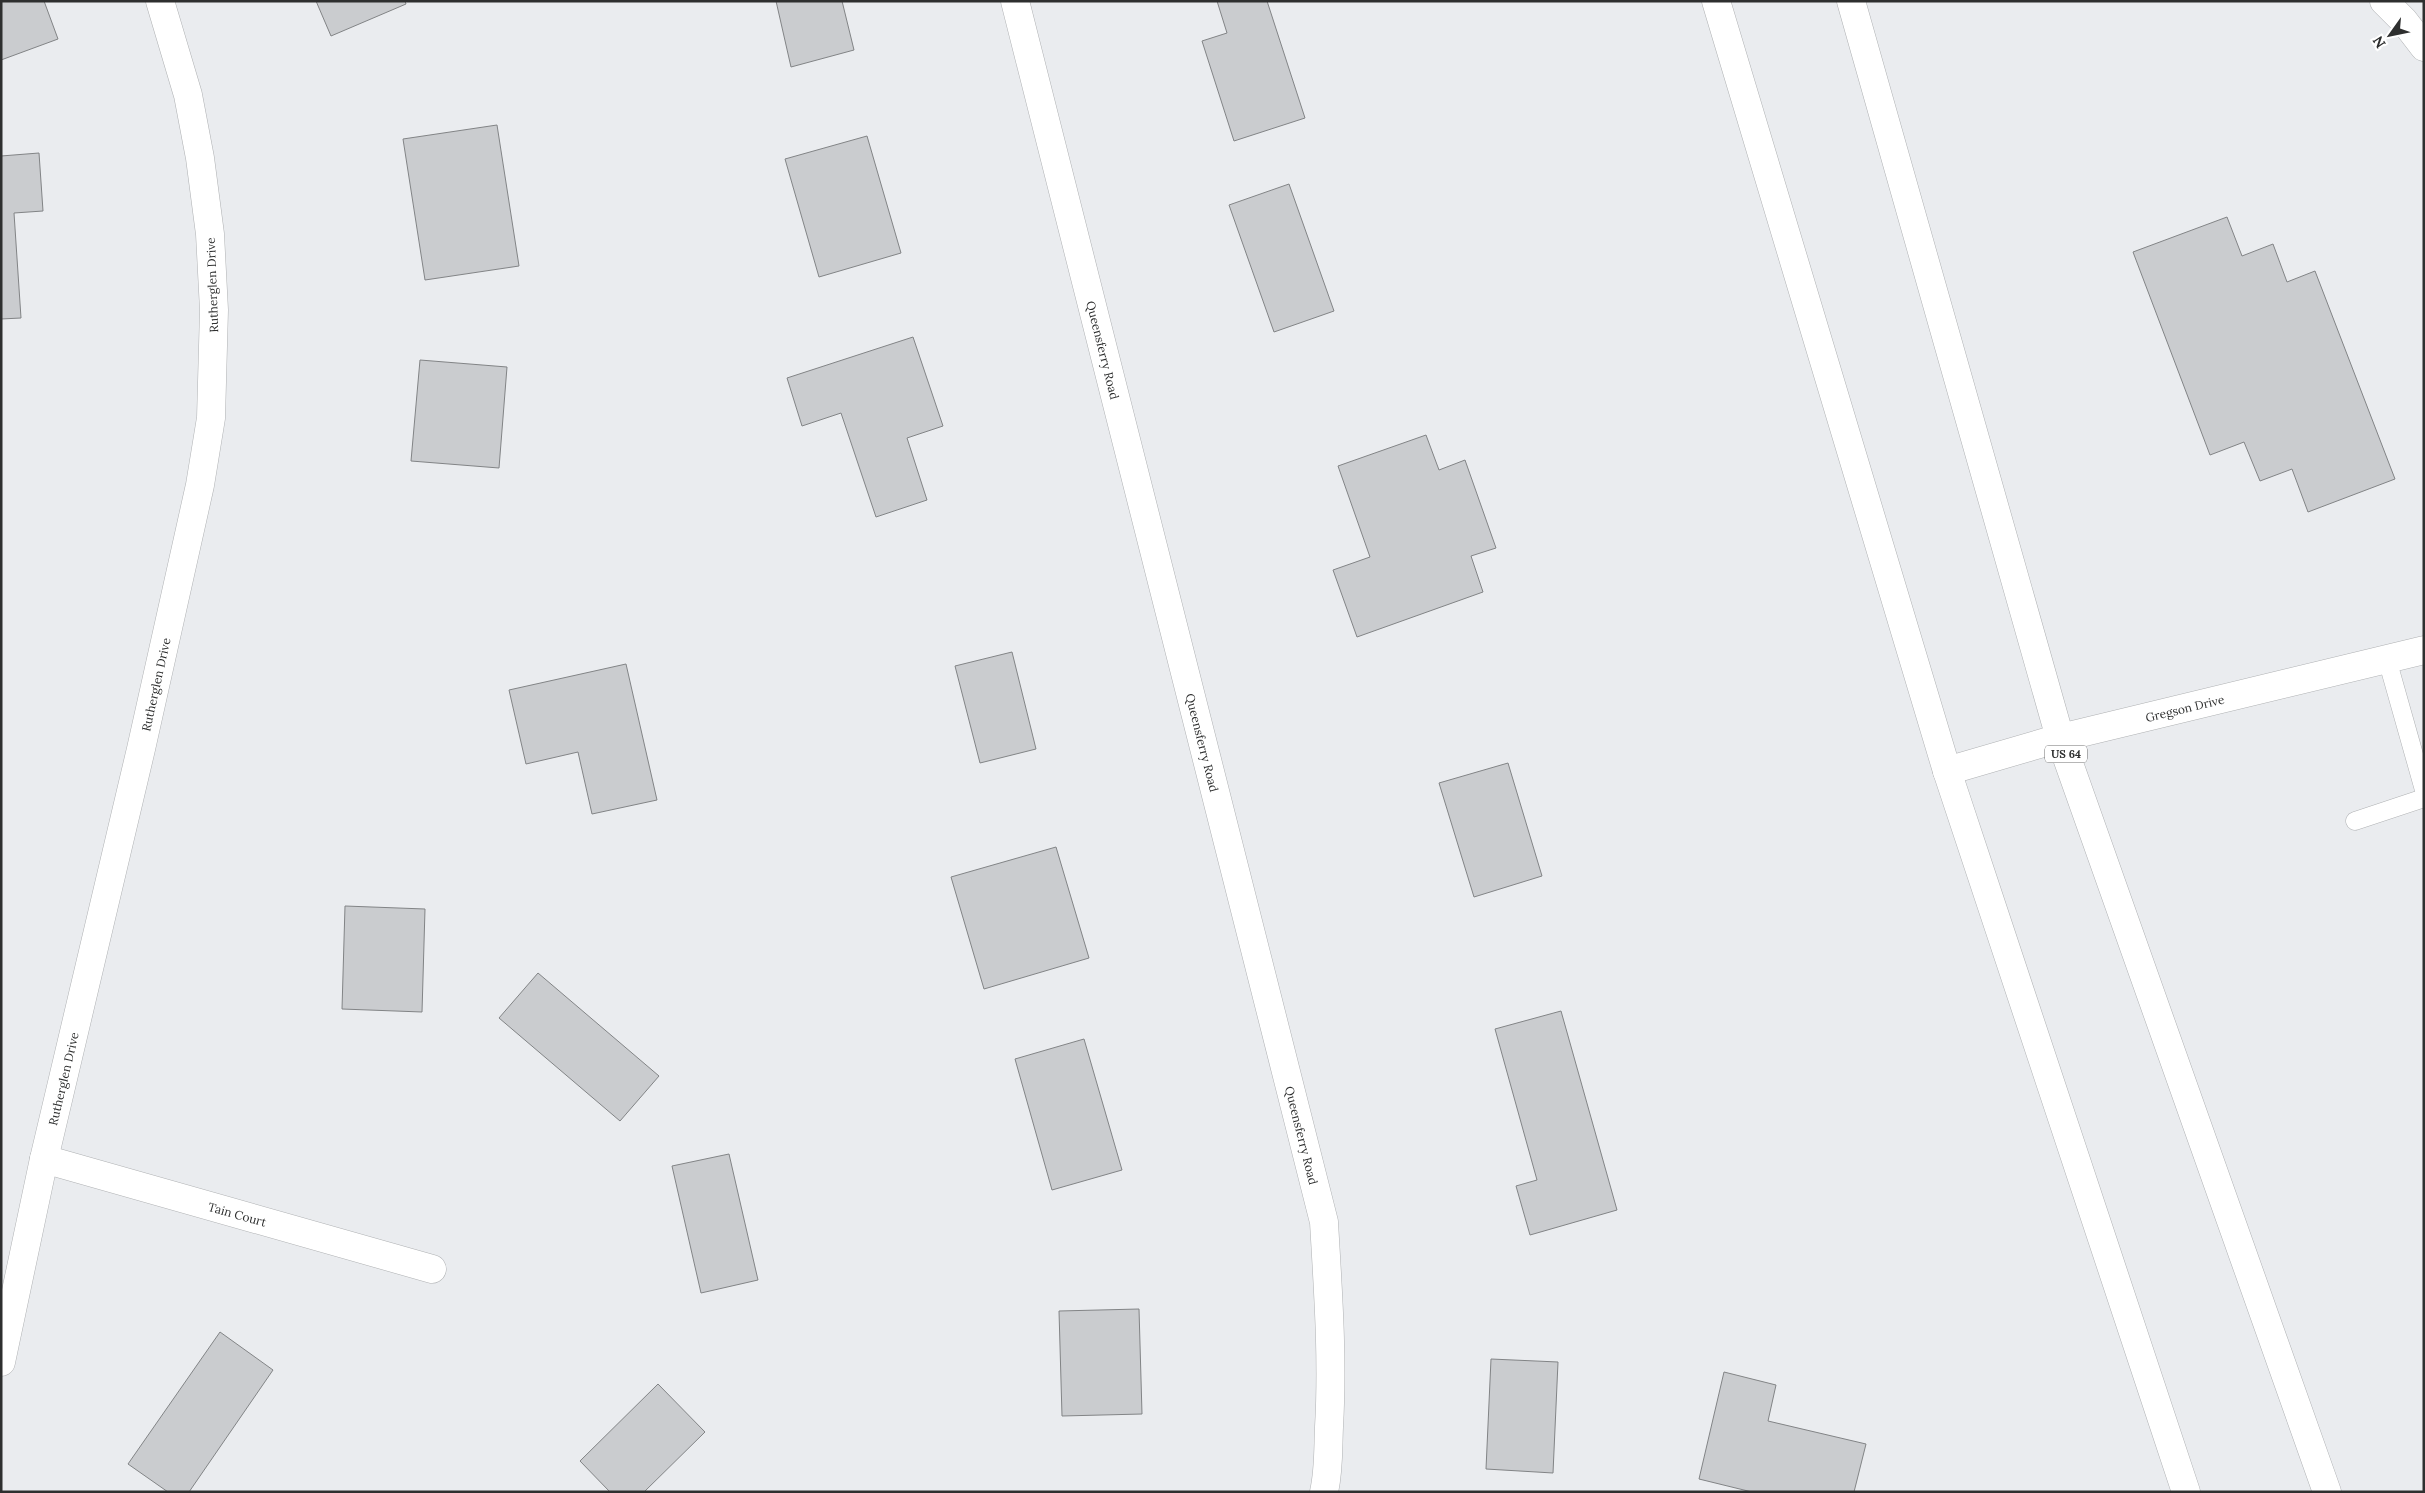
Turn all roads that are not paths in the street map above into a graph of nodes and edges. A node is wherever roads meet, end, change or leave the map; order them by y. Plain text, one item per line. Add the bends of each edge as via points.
1 (160, 1) edge
2 (1015, 1) edge
3 (1716, 1) edge
4 (1851, 1) edge
5 (2384, 1) edge
6 (2424, 47) edge
7 (2424, 650) edge
8 (2387, 659) junction
9 (2060, 738) junction
10 (1947, 771) junction
11 (2424, 790) edge
12 (2424, 798) edge
13 (2355, 821) dead end
14 (44, 1158) junction
15 (432, 1269) dead end
16 (1, 1362) edge
17 (1324, 1492) edge
18 (2186, 1492) edge
19 (2327, 1492) edge

1 - 14 main road, Rutherglen Drive via 188,95 205,196 214,310 210,418 200,485 153,697
2 - 17 main road, Queensferry Road via 1324,1222 1331,1342
3 - 10 main road
4 - 9 main road, US 64
5 - 6 main road
7 - 8 main road, Gregson Drive
8 - 9 main road, Gregson Drive
8 - 11 lane
9 - 10 main road, Gregson Drive
9 - 19 main road, US 64
10 - 18 main road
12 - 13 lane
14 - 15 main road, Tain Court
14 - 16 main road, Rutherglen Drive

